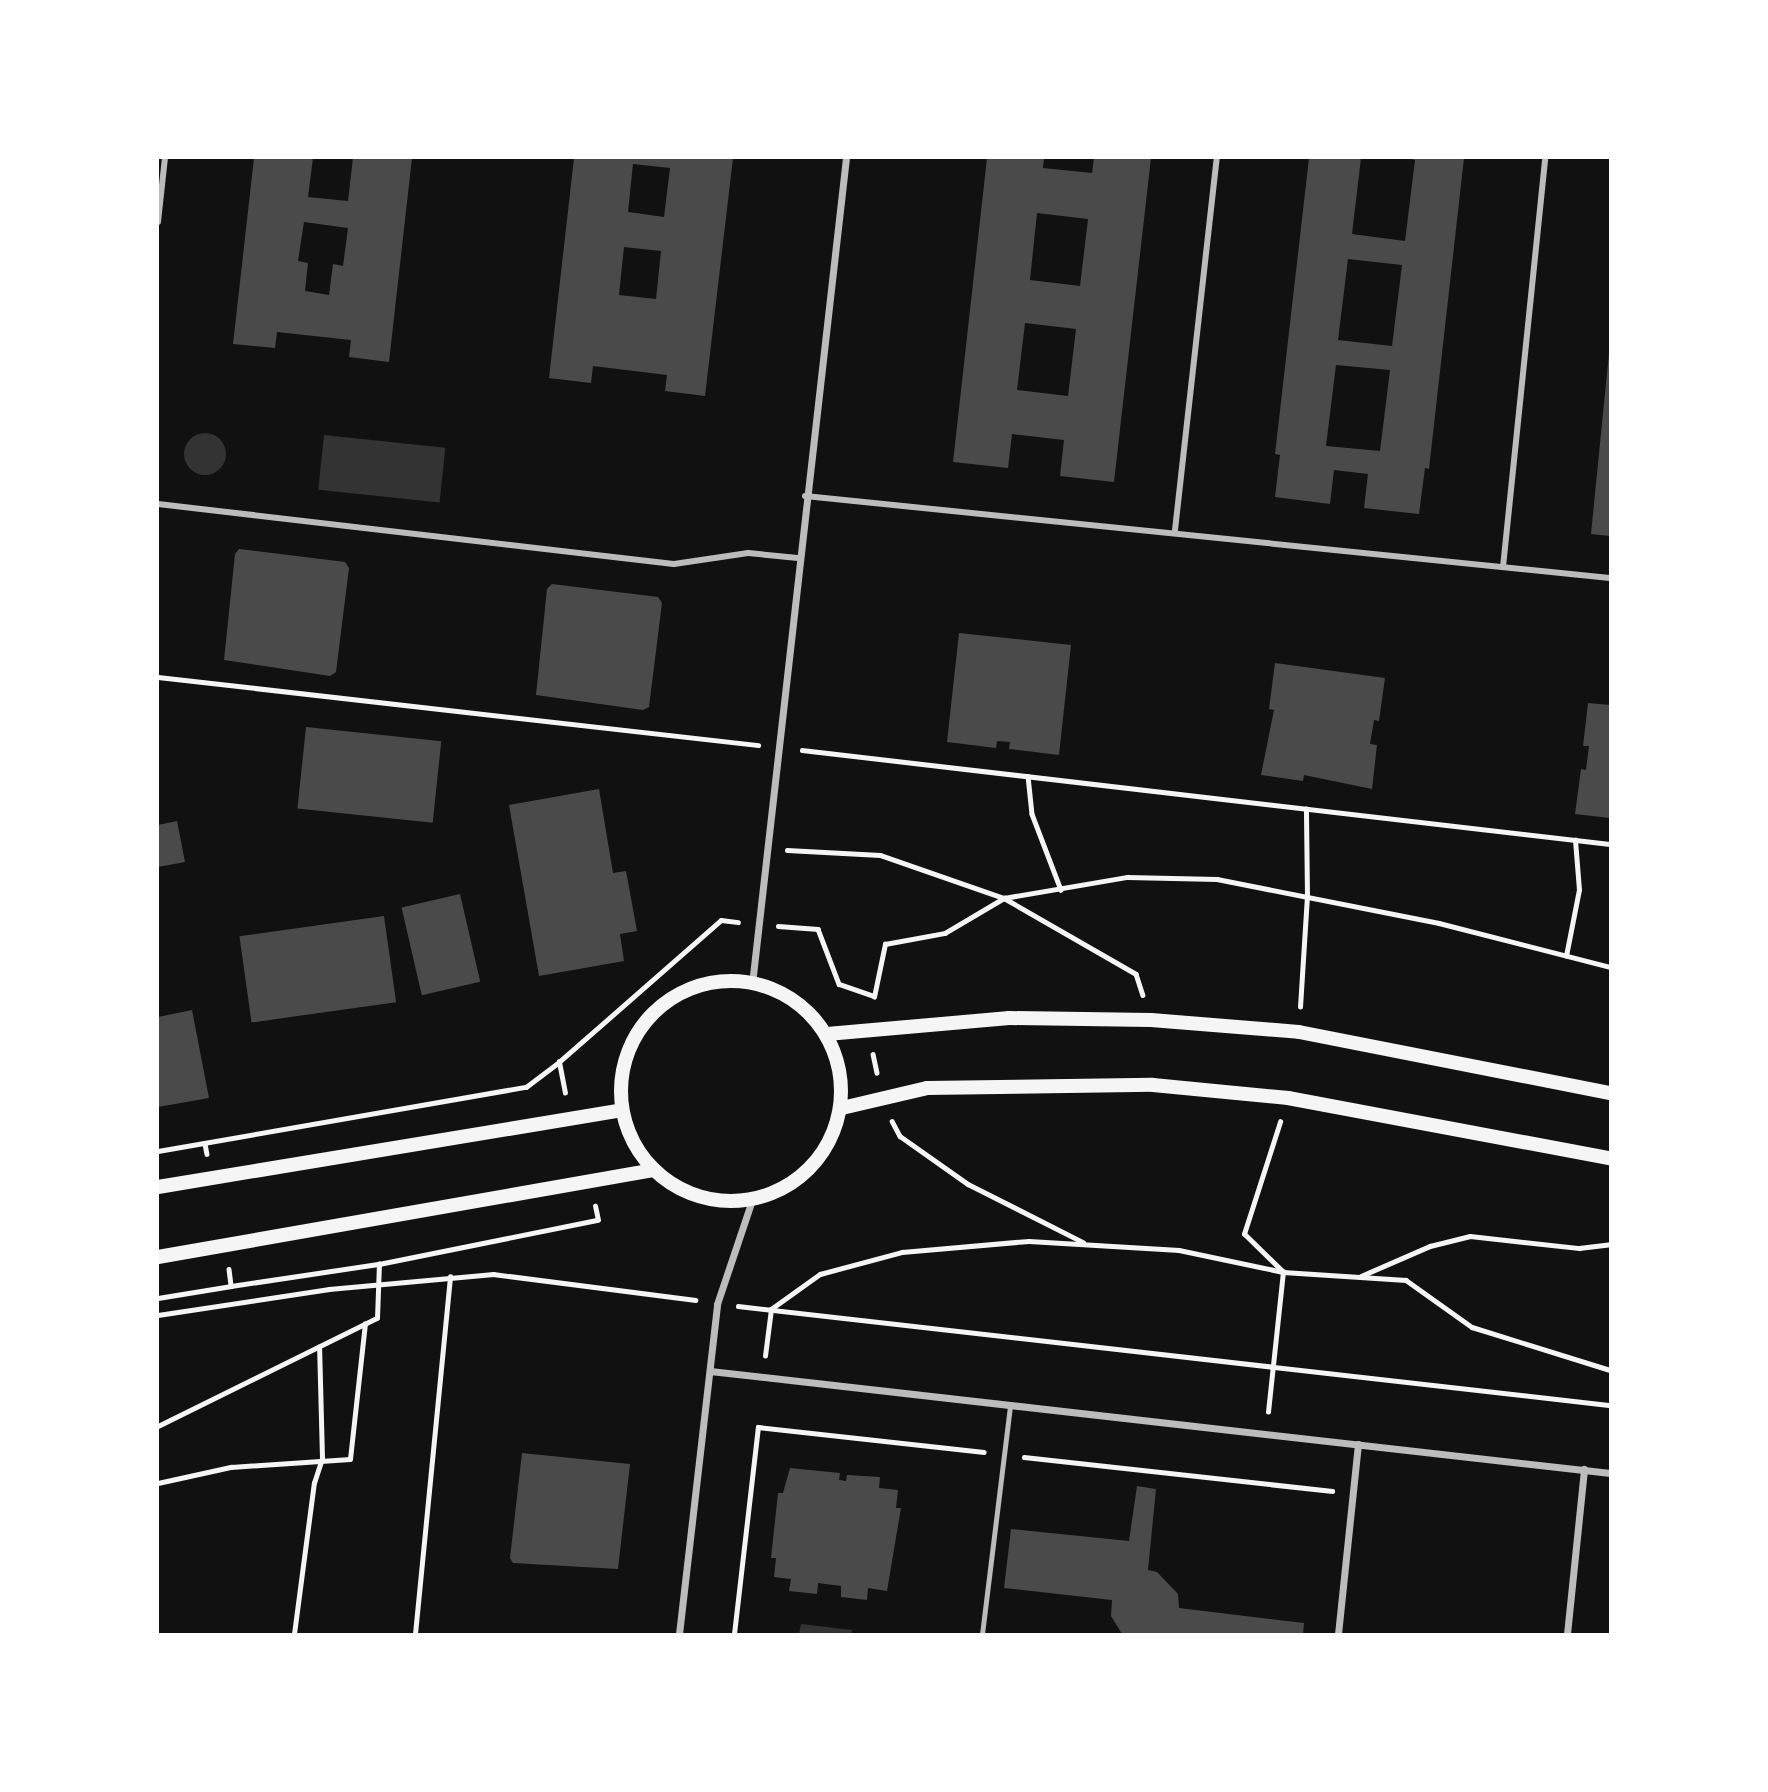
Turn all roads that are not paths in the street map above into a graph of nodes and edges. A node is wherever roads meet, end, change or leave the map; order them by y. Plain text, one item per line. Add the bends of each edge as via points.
1 (165, 158) edge
2 (846, 158) edge
3 (1217, 158) edge
4 (1545, 158) edge
5 (158, 222) edge
6 (805, 496) junction
7 (158, 504) edge
8 (1175, 530) junction
9 (798, 558) junction
10 (1503, 567) junction
11 (1611, 578) edge
12 (752, 984) junction
13 (827, 1034) junction
14 (1611, 1093) edge
15 (842, 1108) junction
16 (621, 1110) junction
17 (1611, 1158) edge
18 (654, 1170) junction
19 (158, 1187) edge
20 (752, 1200) junction
21 (158, 1257) edge
22 (710, 1371) junction
23 (1010, 1405) junction
24 (1358, 1444) junction
25 (1584, 1469) junction
26 (1611, 1472) edge
27 (679, 1634) edge
28 (982, 1634) edge
29 (1338, 1634) edge
30 (1567, 1634) edge

1 - 5 street
2 - 6 street
3 - 8 street
4 - 10 street
6 - 8 street
6 - 9 street
7 - 9 street via 674,564 748,553
8 - 10 street
9 - 12 street
10 - 11 street
12 - 13 main road via 773,988 801,1005
12 - 16 main road via 735,980 682,992 650,1015 631,1042 621,1078
13 - 14 main road via 1009,1018 1151,1020 1299,1032
13 - 15 main road via 842,1085
15 - 17 main road via 927,1088 1153,1085 1288,1098
15 - 20 main road via 816,1163 789,1186
16 - 18 main road via 628,1131
16 - 19 main road
18 - 20 main road via 677,1187 713,1201
18 - 21 main road
20 - 22 street via 717,1304
22 - 23 street
22 - 27 street
23 - 24 street
23 - 28 lane
24 - 25 street
24 - 29 street
25 - 26 street
25 - 30 street

